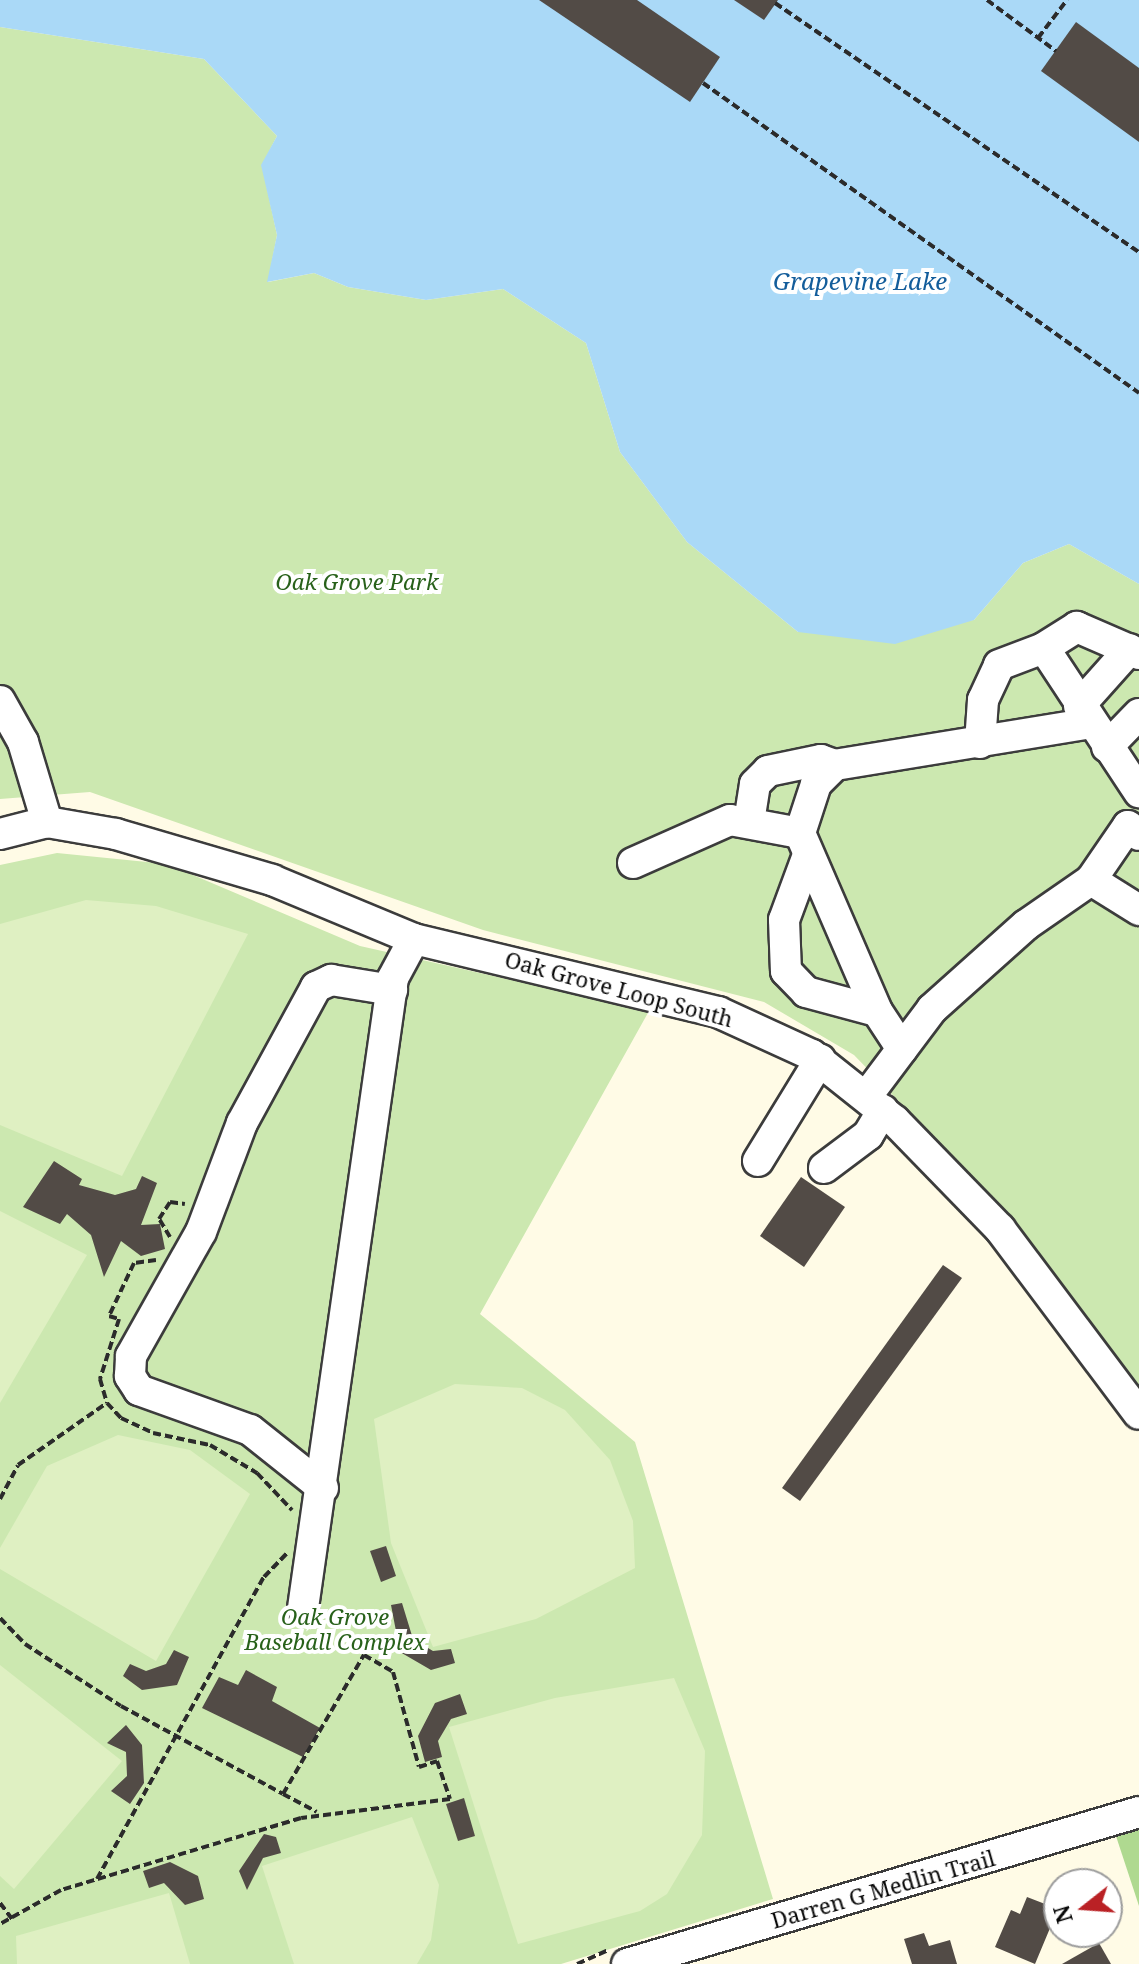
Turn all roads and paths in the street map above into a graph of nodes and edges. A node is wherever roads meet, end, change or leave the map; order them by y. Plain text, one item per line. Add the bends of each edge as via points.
1 (987, 0) edge
2 (1067, 0) edge
3 (775, 3) dead end
4 (1038, 38) junction
5 (1056, 51) dead end
6 (703, 83) dead end
7 (1139, 252) edge
8 (1139, 393) edge
9 (1135, 652) edge
10 (1044, 653) junction
11 (0, 701) edge
12 (1139, 714) edge
13 (1092, 725) junction
14 (980, 743) junction
15 (835, 765) junction
16 (1139, 792) edge
17 (47, 822) junction
18 (749, 822) junction
19 (1135, 822) edge
20 (0, 834) edge
21 (804, 844) junction
22 (633, 863) dead end
23 (1091, 880) junction
24 (1139, 910) edge
25 (414, 939) junction
26 (392, 990) junction
27 (877, 1011) junction
28 (902, 1049) junction
29 (820, 1060) junction
30 (874, 1104) junction
31 (758, 1161) dead end
32 (824, 1168) dead end
33 (201, 1206) dead end
34 (170, 1247) dead end
35 (163, 1254) dead end
36 (107, 1403) junction
37 (1139, 1414) edge
38 (323, 1488) junction
39 (0, 1499) edge
40 (292, 1524) dead end
41 (290, 1538) dead end
42 (303, 1608) dead end
43 (0, 1618) edge
44 (177, 1734) junction
45 (283, 1794) junction
46 (1139, 1812) edge
47 (319, 1814) junction
48 (97, 1879) junction
49 (0, 1903) edge
50 (12, 1919) junction
51 (0, 1924) edge
52 (627, 1964) edge

1 - 4 path
2 - 4 path
3 - 7 path
4 - 5 path
6 - 8 path
9 - 10 street via 1077,627
9 - 13 street
10 - 13 street
10 - 14 street via 999,665 983,700
11 - 17 street via 23,742
12 - 13 street
13 - 14 street
13 - 16 street
14 - 15 street
15 - 18 street via 821,760 768,771 755,784
15 - 21 street via 804,809
17 - 20 street
17 - 25 street, Oak Grove Loop South via 87,826 272,880
18 - 21 street
18 - 22 street via 692,831
19 - 23 street
21 - 27 street
21 - 27 street via 784,920 786,971 806,992
23 - 24 street
23 - 28 street via 1002,946 932,1009
25 - 26 street
25 - 29 street, Oak Grove Loop South via 718,1012
26 - 38 street
26 - 38 street via 331,980 316,987 242,1123 201,1232 131,1356 130,1376 139,1390 250,1430
27 - 28 street
28 - 30 street
29 - 30 street, Oak Grove Loop South
29 - 31 street
30 - 32 street via 868,1135
30 - 37 street, Oak Grove Loop South via 1010,1241
33 - 34 path via 170,1202 159,1219 170,1228
35 - 36 path via 134,1263 109,1316 119,1319 100,1379
36 - 39 path via 18,1465
36 - 40 path via 121,1418 210,1445 257,1473 293,1510
38 - 42 street
41 - 44 path
43 - 44 path via 25,1644
44 - 45 path
44 - 48 path
45 - 47 path
45 - 47 path via 364,1655 393,1672 419,1767 437,1761 450,1799
46 - 52 street, Darren G Medlin Trail
47 - 48 path
48 - 50 path
49 - 50 path
50 - 51 path

